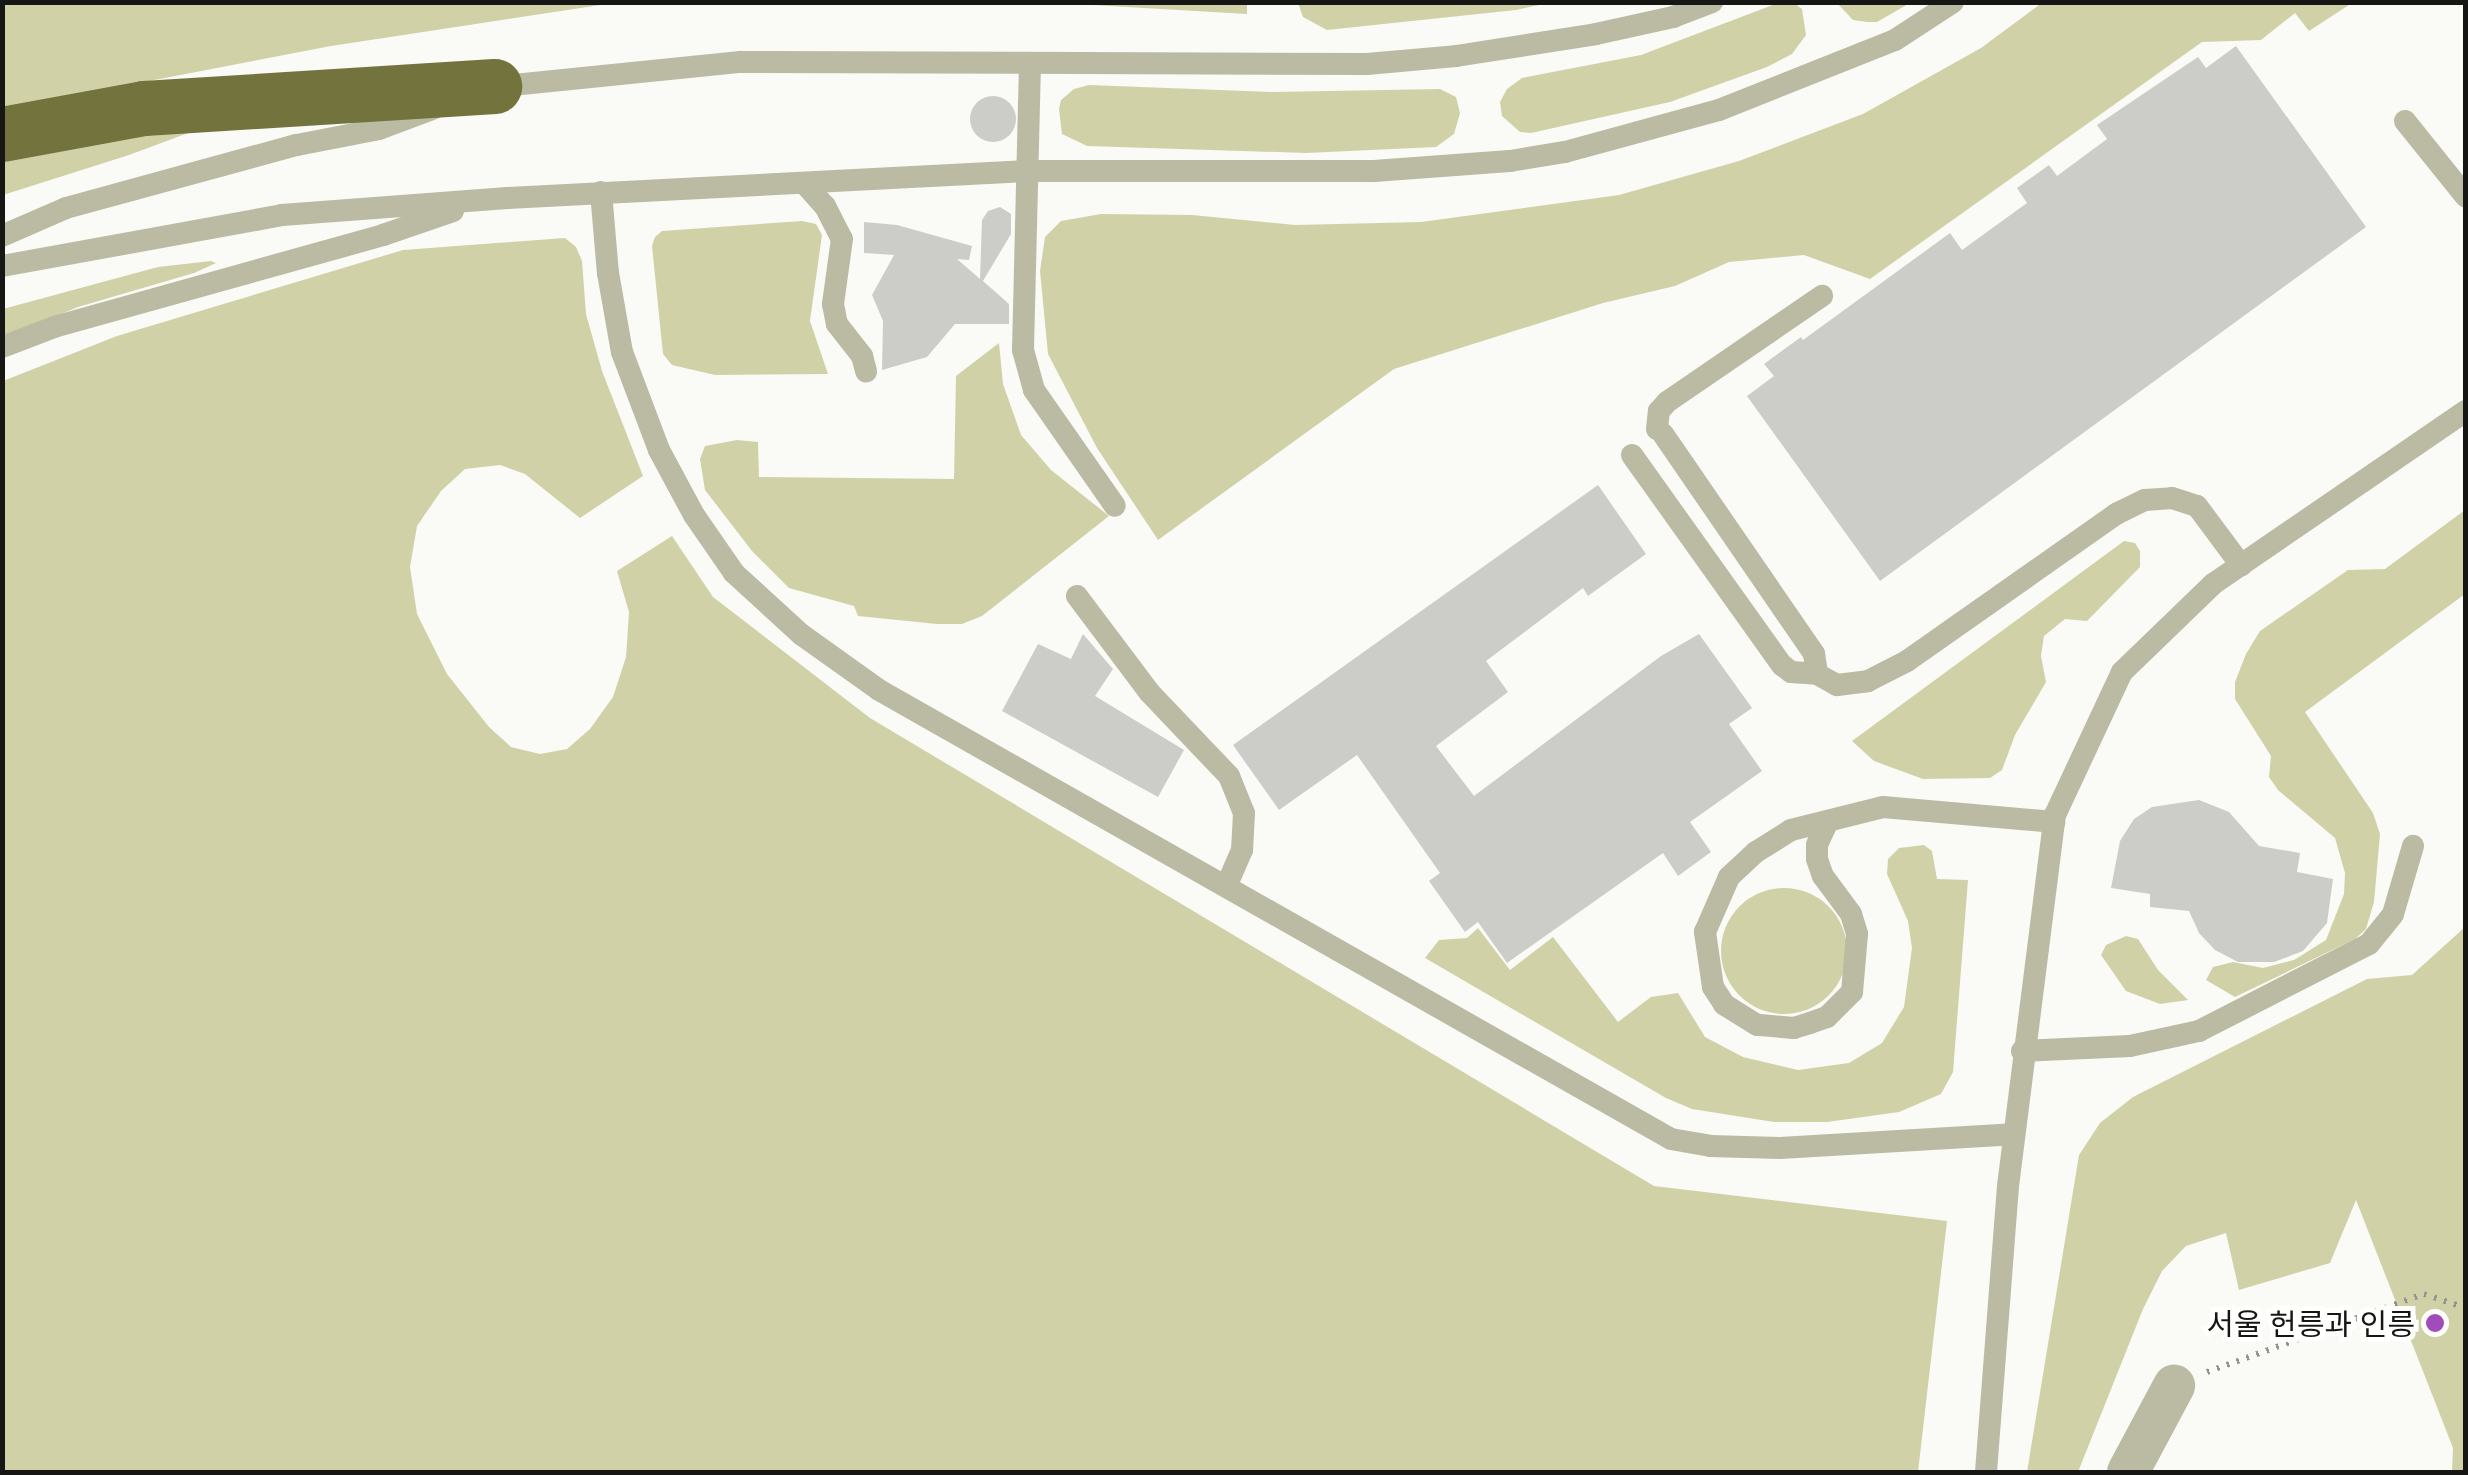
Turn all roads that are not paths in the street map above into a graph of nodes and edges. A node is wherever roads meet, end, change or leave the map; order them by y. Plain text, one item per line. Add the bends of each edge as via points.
1 (1712, 2) edge
2 (1953, 2) edge
3 (1030, 63) junction
4 (494, 86) junction
5 (2406, 121) dead end
6 (2, 134) edge
7 (1028, 171) junction
8 (804, 182) junction
9 (601, 192) junction
10 (2465, 195) edge
11 (484, 200) junction
12 (2, 236) edge
13 (2, 266) edge
14 (1822, 296) dead end
15 (2, 347) edge
16 (866, 371) dead end
17 (2466, 411) edge
18 (1632, 456) dead end
19 (1114, 506) dead end
20 (2241, 565) junction
21 (1078, 596) dead end
22 (1817, 674) junction
23 (1828, 821) junction
24 (2054, 822) junction
25 (2414, 846) dead end
26 (1226, 887) junction
27 (2022, 1051) junction
28 (2014, 1134) junction
29 (2193, 1378) road end
30 (1986, 1472) edge
31 (2128, 1472) edge

1 - 3 lane via 1596,34 1406,61
2 - 7 lane via 1895,40 1815,75 1719,110 1565,152 1374,171
3 - 4 lane via 741,62
3 - 7 lane
4 - 6 highway via 144,108
4 - 12 lane via 379,129 66,208
5 - 10 lane
7 - 8 lane
7 - 19 lane via 1028,373
8 - 9 lane
8 - 16 lane via 842,239 834,304 838,324
9 - 11 lane
9 - 26 lane via 613,312 638,404 694,515 734,573 802,636 879,690
11 - 13 lane via 282,215
11 - 15 lane
14 - 22 lane via 1659,411 1660,432 1814,654
17 - 20 lane
18 - 22 lane via 1782,666
20 - 22 lane via 2197,506 2172,498 2146,500 2116,514 1884,675 1837,686
20 - 24 lane via 2122,672
21 - 26 lane via 1149,692 1229,776 1244,813 1242,850
23 - 23 lane via 1791,830 1756,852 1729,877 1705,932 1712,987 1724,1004 1757,1025 1810,1023 1852,992 1858,934 1823,876 1816,846
23 - 24 lane via 1883,808
24 - 27 lane
25 - 27 lane via 2393,914 2370,944 2199,1031 2130,1046
26 - 28 lane via 1683,1143 1780,1148
27 - 28 lane
28 - 30 lane
29 - 31 street

